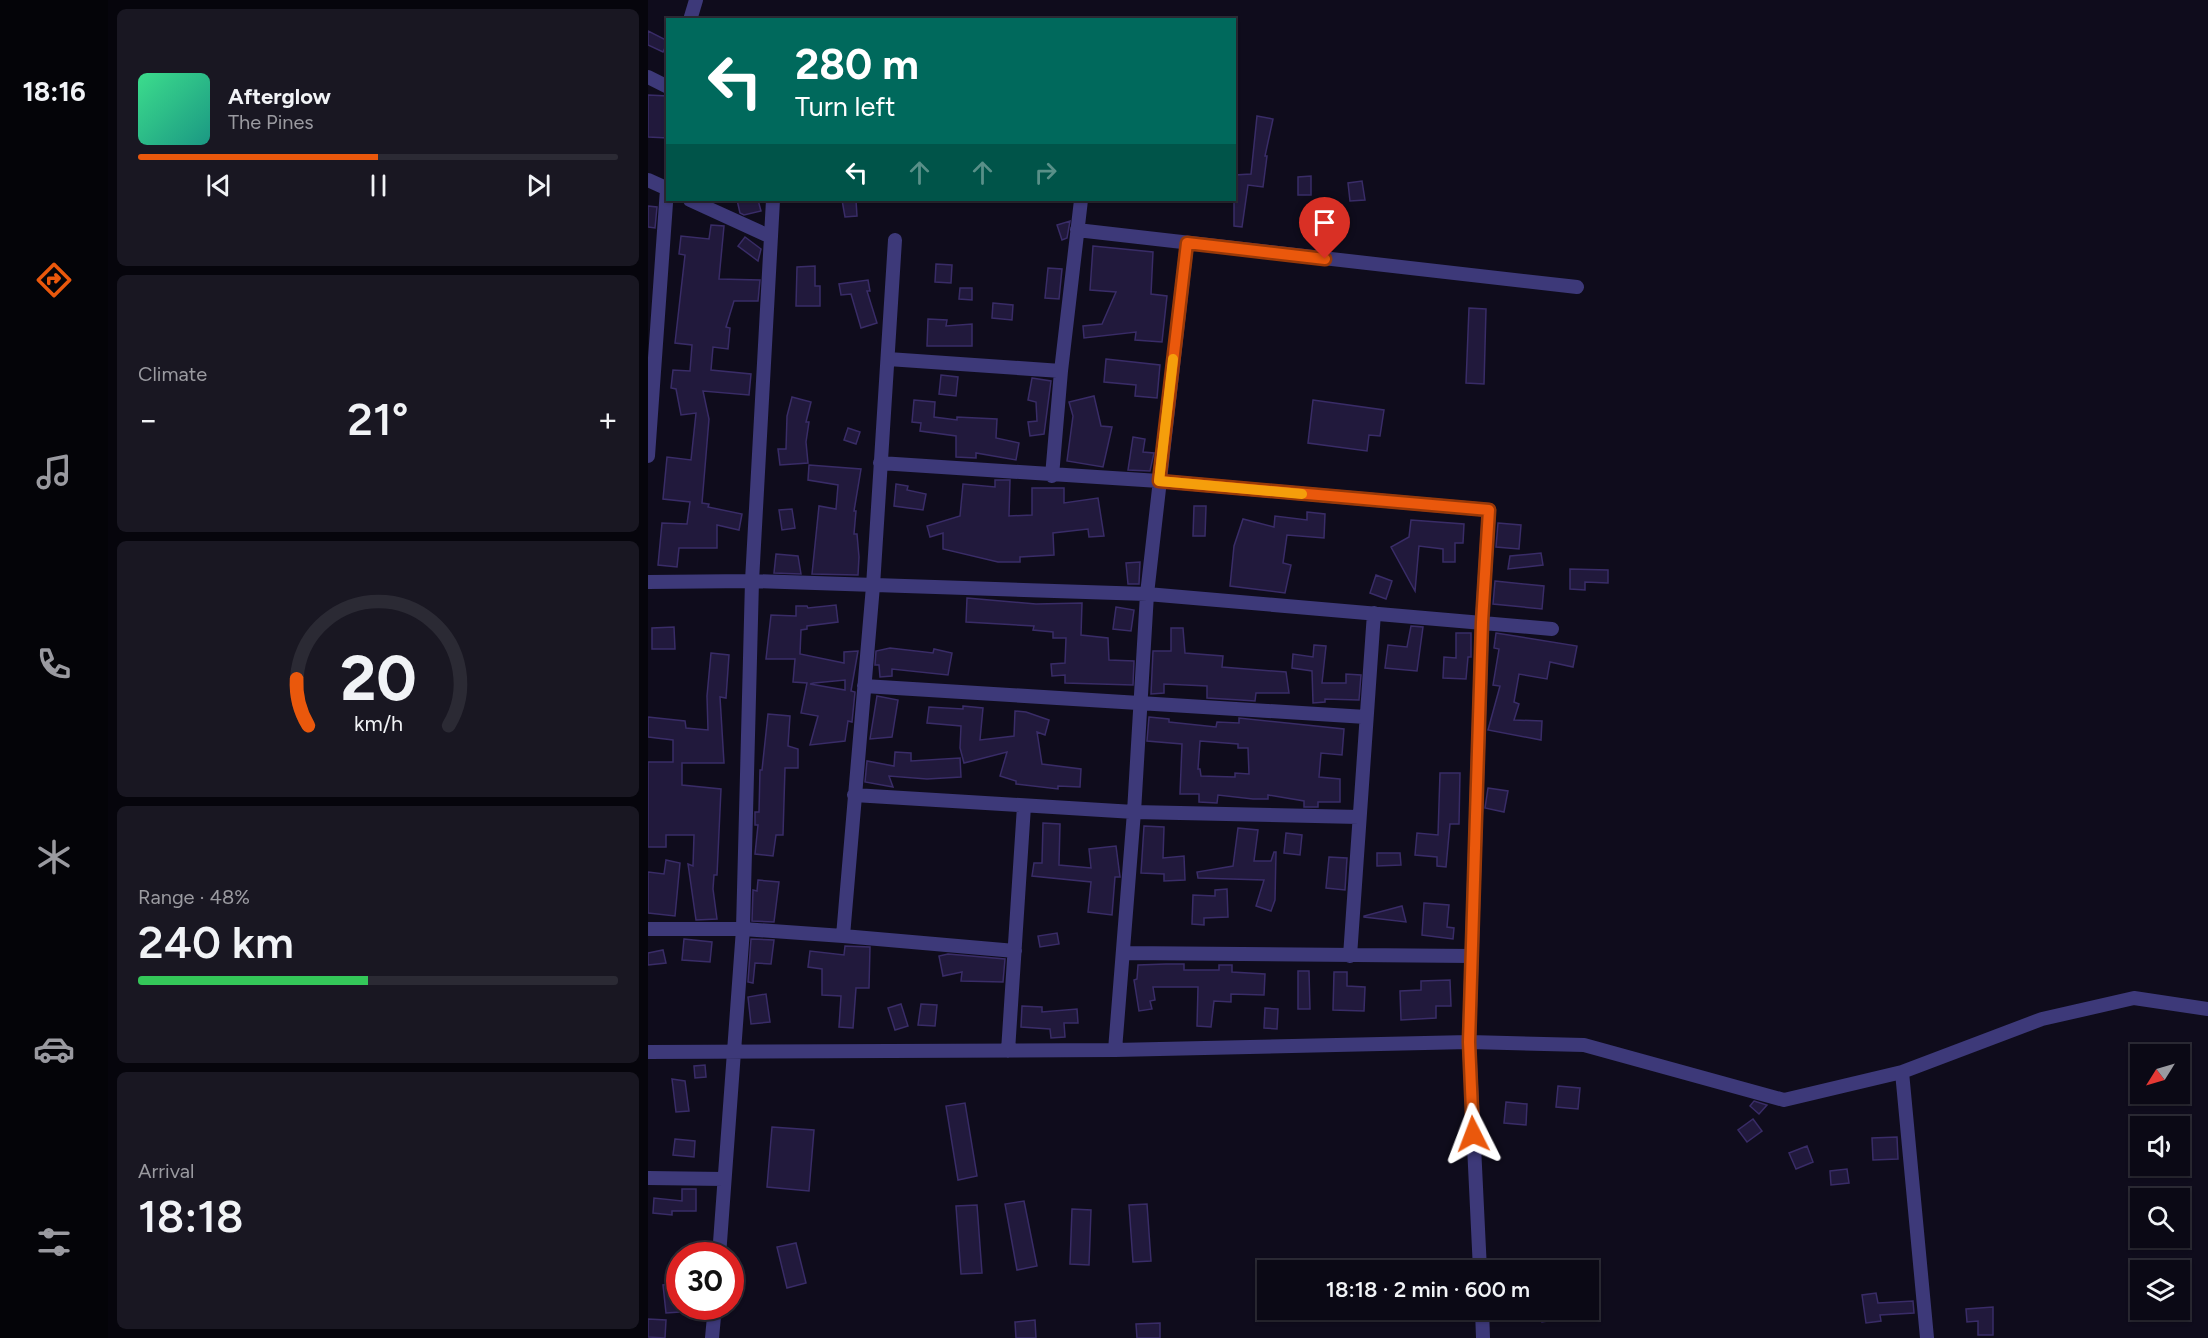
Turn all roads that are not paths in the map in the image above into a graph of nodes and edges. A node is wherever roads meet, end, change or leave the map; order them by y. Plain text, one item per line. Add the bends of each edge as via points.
1 (696, 0) edge
2 (691, 18) edge
3 (648, 77) edge
4 (666, 86) edge
5 (648, 180) edge
6 (666, 189) edge
7 (666, 201) edge
8 (692, 201) edge
9 (773, 201) edge
10 (1081, 201) edge
11 (1077, 230) junction
12 (771, 237) junction
13 (895, 240) dead end
14 (1187, 243) junction
15 (1577, 288) dead end
16 (888, 359) junction
17 (1061, 371) junction
18 (648, 456) edge
19 (880, 464) junction
20 (1052, 476) junction
21 (1159, 481) junction
22 (752, 581) junction
23 (648, 582) edge
24 (873, 586) junction
25 (1148, 594) junction
26 (1374, 613) junction
27 (1482, 622) junction
28 (1552, 628) dead end
29 (864, 686) junction
30 (1141, 702) junction
31 (1366, 717) junction
32 (854, 795) junction
33 (1024, 806) junction
34 (1134, 812) junction
35 (1359, 817) junction
36 (648, 929) edge
37 (743, 929) junction
38 (843, 936) junction
39 (1015, 951) junction
40 (1123, 953) junction
41 (1350, 956) junction
42 (1471, 956) junction
43 (2208, 1009) edge
44 (1469, 1042) junction
45 (1115, 1050) junction
46 (1008, 1051) junction
47 (648, 1052) edge
48 (734, 1053) junction
49 (1902, 1072) junction
50 (648, 1178) edge
51 (724, 1179) junction
52 (719, 1242) edge
53 (1480, 1260) edge
54 (714, 1320) edge
55 (1482, 1320) edge
56 (712, 1338) edge
57 (1483, 1338) edge
58 (1927, 1338) edge

1 - 2 street
3 - 4 street
5 - 6 street
7 - 18 street
8 - 12 street
9 - 12 street
10 - 11 street
11 - 14 street
11 - 17 street
12 - 22 street
13 - 16 street
14 - 15 street
14 - 21 street
16 - 17 street
16 - 19 street
17 - 20 street
19 - 20 street
19 - 24 street
20 - 21 street
21 - 25 street
21 - 27 street via 1489,510
22 - 23 street
22 - 24 street
22 - 37 street
24 - 25 street
24 - 29 street
25 - 26 street
25 - 30 street
26 - 27 street
26 - 31 street
27 - 28 street
27 - 42 street
29 - 30 street
29 - 32 street
30 - 31 street
30 - 34 street
31 - 35 street
32 - 33 street
32 - 38 street
33 - 34 street
33 - 39 street
34 - 35 street
34 - 40 street
35 - 41 street
36 - 37 street
37 - 38 street
37 - 48 street
38 - 39 street
39 - 46 street
40 - 41 street
40 - 45 street
41 - 42 street
42 - 44 street
43 - 49 street via 2134,998 2042,1019
44 - 45 street
44 - 49 street via 1584,1045 1784,1100
44 - 53 street
45 - 46 street
46 - 48 street
47 - 48 street
48 - 51 street
49 - 58 street
50 - 51 street
51 - 52 street
54 - 56 street
55 - 57 street

